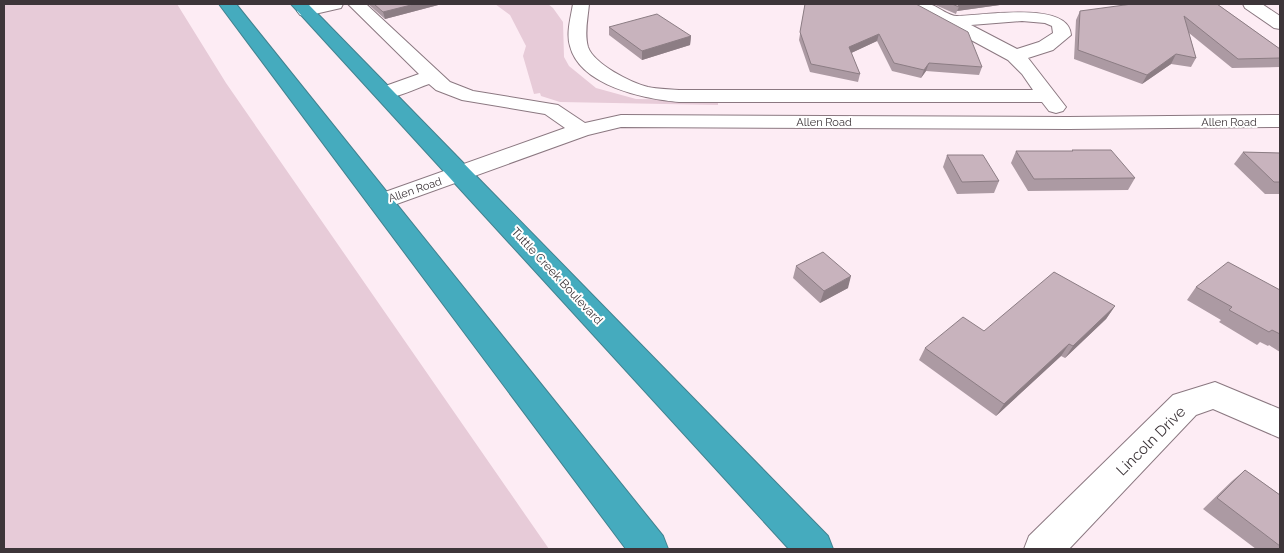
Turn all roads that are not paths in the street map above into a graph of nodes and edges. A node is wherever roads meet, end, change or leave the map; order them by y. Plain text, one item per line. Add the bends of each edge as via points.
1 (226, 4) edge
2 (336, 4) edge
3 (356, 4) edge
4 (580, 4) edge
5 (918, 4) edge
6 (1251, 4) edge
7 (303, 8) edge
8 (951, 22) junction
9 (1280, 24) edge
10 (1015, 56) junction
11 (433, 76) junction
12 (384, 93) junction
13 (738, 96) junction
14 (1047, 96) junction
15 (743, 121) junction
16 (1280, 122) edge
17 (1068, 123) junction
18 (581, 130) junction
19 (460, 174) junction
20 (380, 202) junction
21 (1280, 424) edge
22 (649, 549) edge
23 (814, 549) edge
24 (1043, 549) edge

1 - 20 highway
2 - 7 street
3 - 11 street
4 - 13 street via 578,46 582,55 598,70 644,92 679,96
5 - 8 street
6 - 9 street
7 - 12 highway, Tuttle Creek Boulevard
8 - 10 street
8 - 10 street via 1030,16 1050,17 1058,21 1062,35 1046,46
10 - 14 street
11 - 12 street
11 - 18 street via 443,86 468,96 551,109
12 - 19 highway, Tuttle Creek Boulevard
13 - 14 street
13 - 15 street
14 - 17 street
15 - 17 street, Allen Road
15 - 18 street, Allen Road via 621,121
16 - 17 street, Allen Road
18 - 19 street, Allen Road
19 - 20 street, Allen Road
19 - 23 highway, Tuttle Creek Boulevard
20 - 22 highway
21 - 24 street, Lincoln Drive via 1215,395 1185,405

